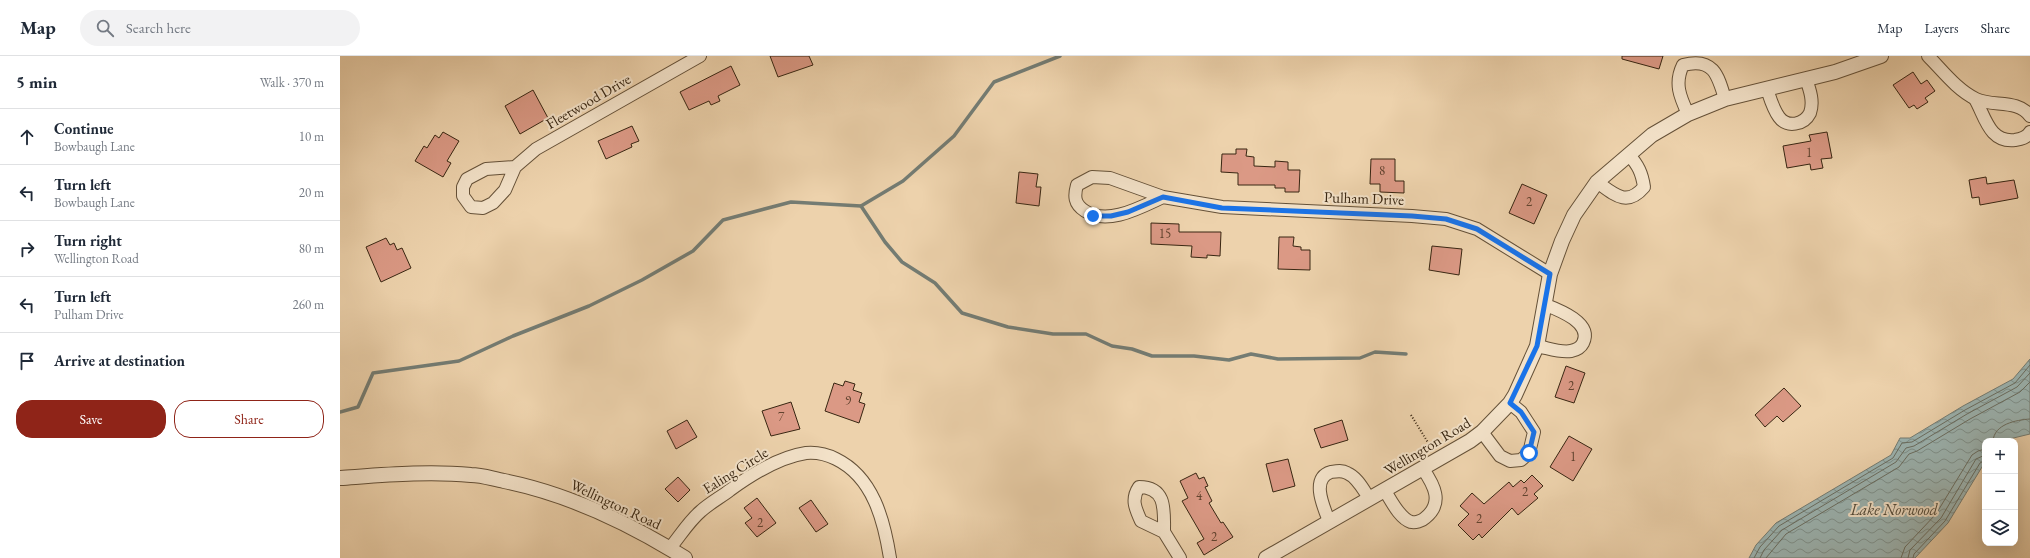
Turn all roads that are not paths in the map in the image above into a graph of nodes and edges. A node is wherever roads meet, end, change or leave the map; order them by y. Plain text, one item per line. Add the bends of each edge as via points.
1 (700, 56) edge
2 (1881, 56) edge
3 (1928, 56) edge
4 (1806, 79) junction
5 (1767, 89) junction
6 (1725, 99) junction
7 (1975, 99) junction
8 (1688, 114) junction
9 (2030, 116) edge
10 (2030, 132) edge
11 (1630, 155) junction
12 (515, 167) dead end
13 (1597, 182) junction
14 (1163, 197) junction
15 (1550, 274) junction
16 (1546, 305) junction
17 (1537, 346) junction
18 (1510, 403) junction
19 (1482, 432) junction
20 (1423, 469) junction
21 (340, 478) edge
22 (1385, 491) junction
23 (1370, 498) junction
24 (1329, 522) junction
25 (1164, 532) dead end
26 (670, 548) junction
27 (685, 558) edge
28 (890, 558) edge
29 (1180, 558) edge
30 (1266, 558) edge

1 - 12 street, Fleetwood Drive via 536,149
2 - 4 street, Wellington Road
3 - 7 street
4 - 5 street, Wellington Road
4 - 5 street via 1811,93 1810,112 1805,119 1796,124 1788,124 1779,118
5 - 6 street, Wellington Road
6 - 8 street, Wellington Road
6 - 8 street via 1719,78 1713,69 1694,62 1683,65 1678,85
7 - 9 street via 1989,104 2021,108
7 - 10 street via 1985,122 2000,138 2010,141 2021,139
8 - 11 street, Wellington Road via 1652,135
11 - 13 street, Wellington Road
11 - 13 street via 1642,174 1644,187 1637,196 1618,197
13 - 15 street, Wellington Road via 1574,215
14 - 14 street, Pulham Drive via 1110,178 1092,177 1077,184 1074,197 1079,207 1093,216 1111,216 1128,212
14 - 15 street, Pulham Drive via 1222,208 1446,219 1477,229
15 - 16 street, Wellington Road
16 - 17 street, Wellington Road
16 - 17 street via 1580,324 1585,333 1584,340 1581,347 1572,351
17 - 18 street, Wellington Road
18 - 19 street, Wellington Road
18 - 19 street via 1521,412 1534,432 1529,453 1520,460 1510,461 1500,456
19 - 20 street, Wellington Road
20 - 22 street, Wellington Road
20 - 22 street via 1433,484 1436,504 1422,521 1411,522 1400,514
21 - 26 street, Wellington Road via 404,473 472,475 528,486 584,505
22 - 23 street, Wellington Road
23 - 24 street, Wellington Road
23 - 24 street via 1347,473 1338,471 1326,474 1321,481 1320,492
24 - 30 street, Wellington Road
25 - 29 street
26 - 27 street, Wellington Road
26 - 28 street, Ealing Circle via 700,512 742,482 762,469 807,453 826,454 845,463 863,479 876,504 886,533

